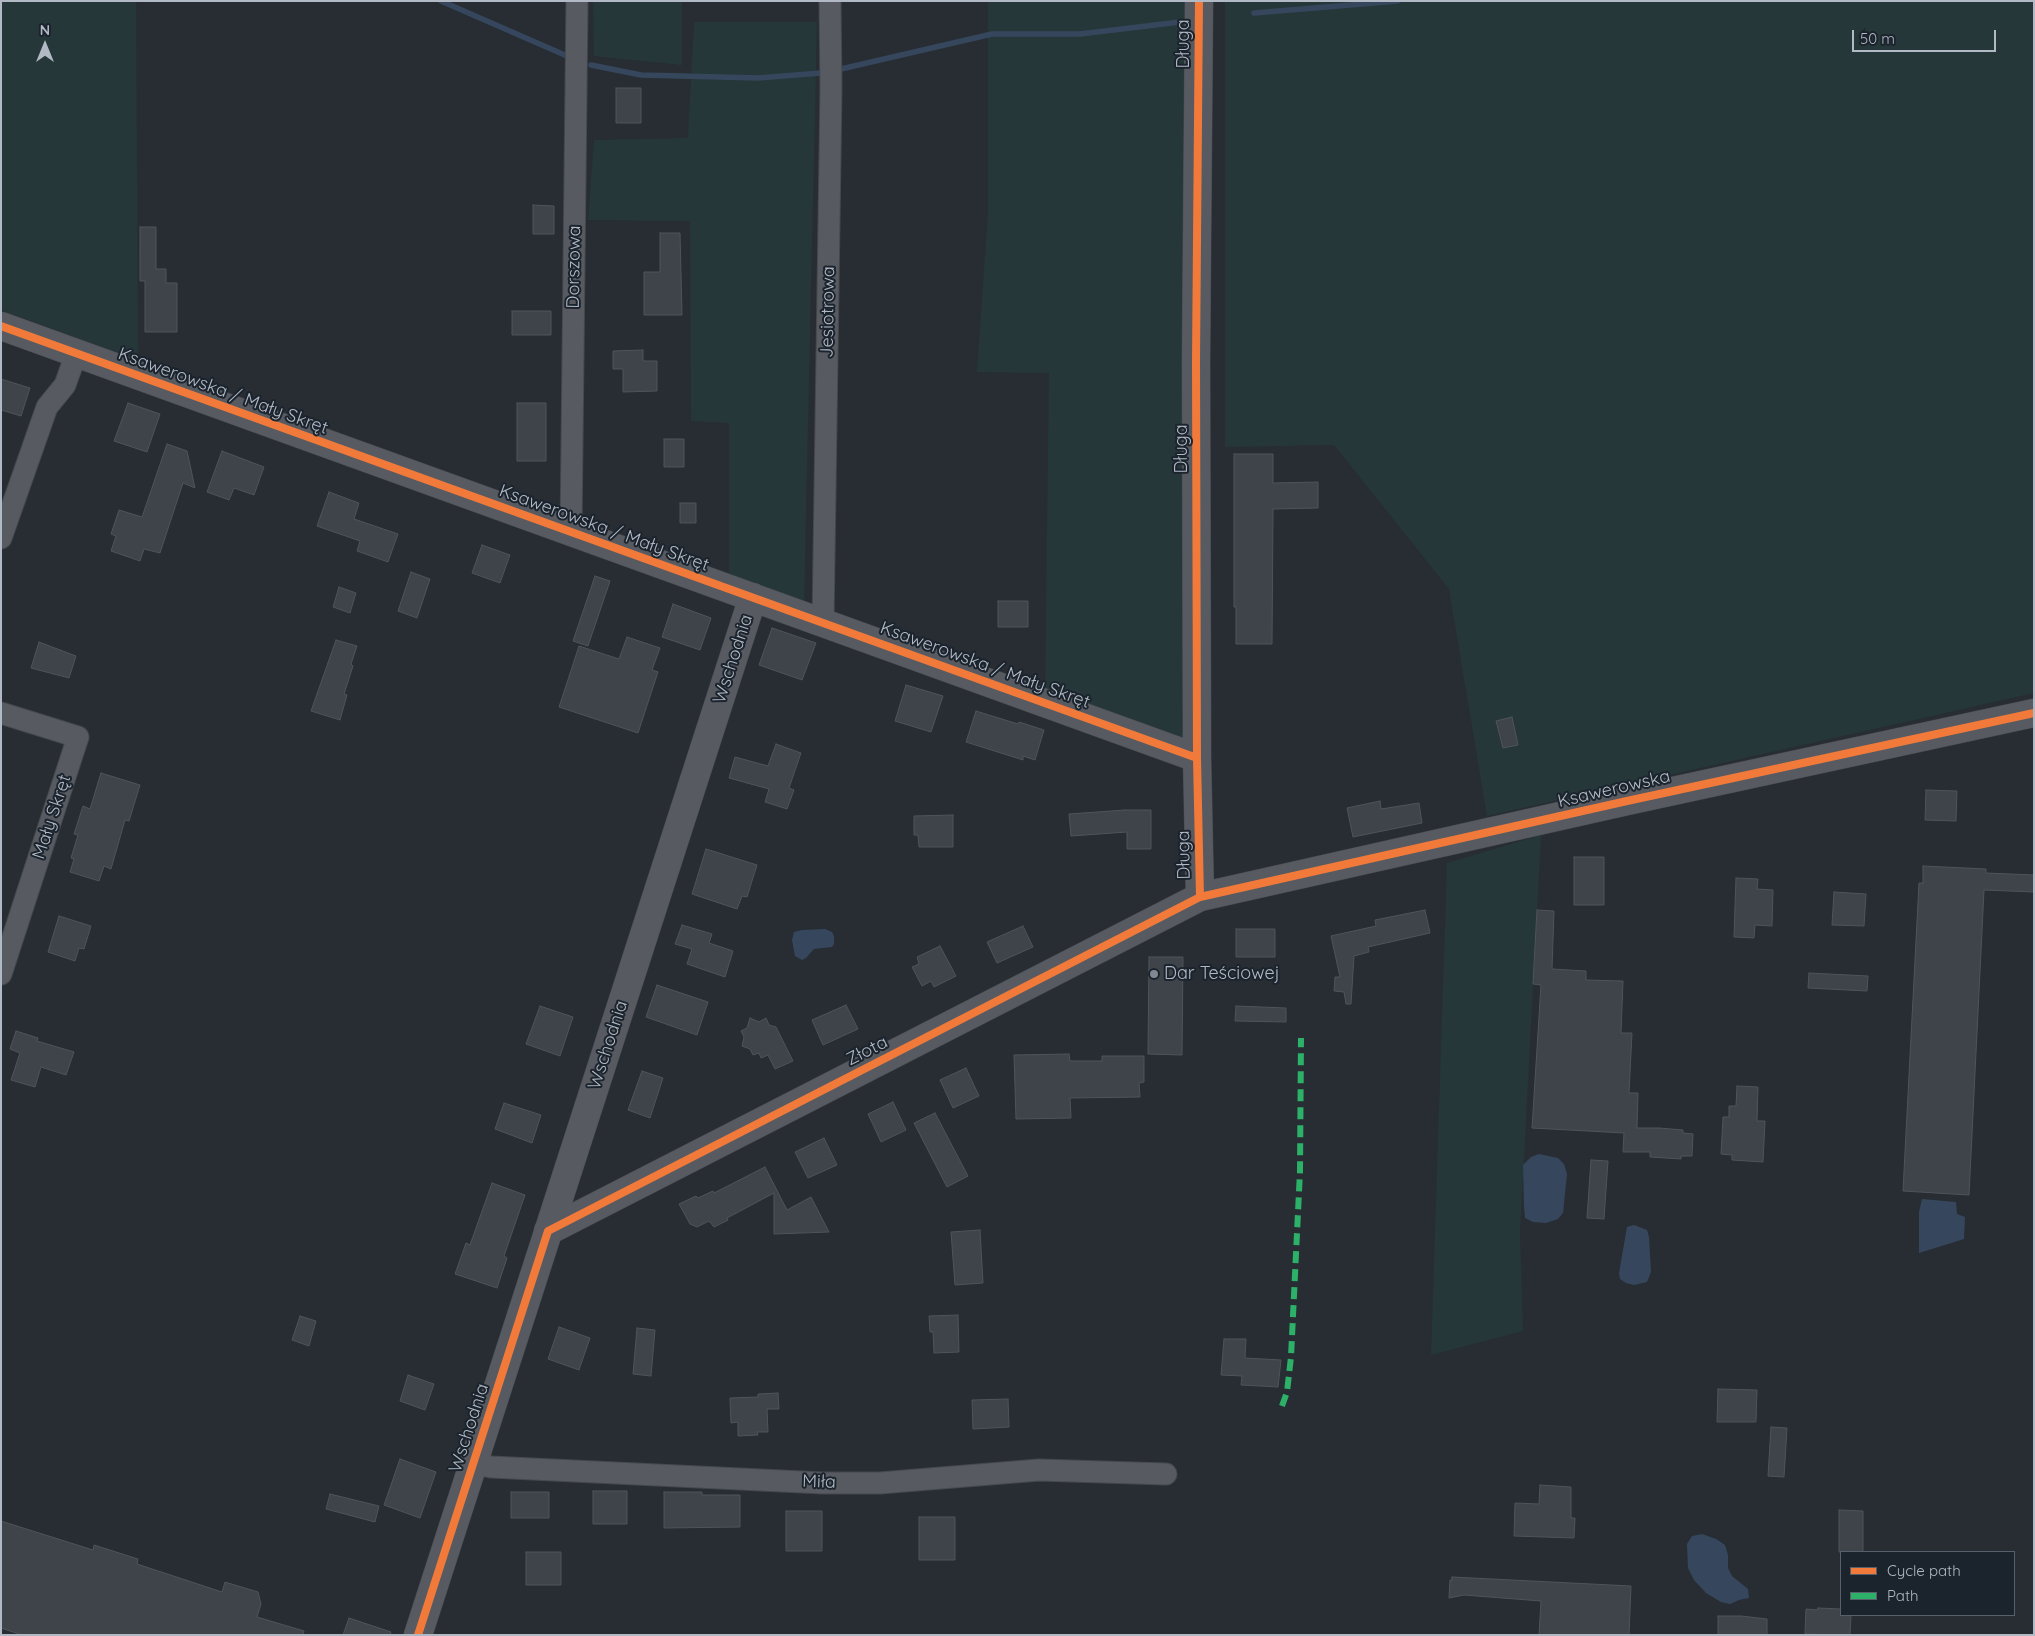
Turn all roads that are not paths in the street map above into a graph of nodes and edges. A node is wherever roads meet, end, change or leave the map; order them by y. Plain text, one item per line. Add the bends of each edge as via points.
1 (577, 1) edge
2 (830, 1) edge
3 (1199, 1) edge
4 (1, 326) edge
5 (76, 354) junction
6 (571, 532) junction
7 (1, 538) edge
8 (753, 597) junction
9 (824, 623) junction
10 (1, 713) edge
11 (2034, 713) edge
12 (1197, 758) junction
13 (1200, 897) junction
14 (1, 974) edge
15 (548, 1231) junction
16 (473, 1463) junction
17 (1166, 1474) dead end
18 (418, 1635) edge

1 - 6 street, Dorszowa
2 - 9 street, Jesiotrowa
3 - 12 street, Długa
4 - 5 street, Ksawerowska / Mały Skręt
5 - 6 street, Ksawerowska / Mały Skręt
5 - 7 street via 65,386 47,406
6 - 8 street, Ksawerowska / Mały Skręt
8 - 9 street, Ksawerowska / Mały Skręt
8 - 15 street, Wschodnia
9 - 12 street, Ksawerowska / Mały Skręt
10 - 14 street, Mały Skręt via 78,736
11 - 13 street, Ksawerowska
12 - 13 street, Długa
13 - 15 street, Złota
15 - 16 street, Wschodnia
16 - 17 street, Miła via 491,1467 823,1483 880,1483 1039,1470
16 - 18 street, Wschodnia

